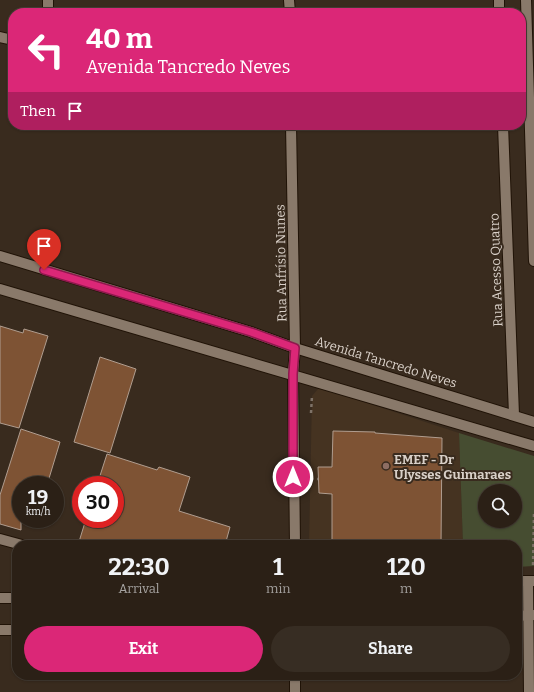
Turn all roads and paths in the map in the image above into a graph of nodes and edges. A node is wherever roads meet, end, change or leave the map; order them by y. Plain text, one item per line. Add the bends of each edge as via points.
1 (526, 0) edge
2 (291, 130) edge
3 (503, 130) edge
4 (0, 256) edge
5 (534, 261) edge
6 (0, 289) edge
7 (295, 348) junction
8 (293, 374) junction
9 (514, 415) junction
10 (534, 422) edge
11 (534, 446) edge
12 (534, 512) edge
13 (0, 539) edge
14 (295, 540) edge
15 (12, 542) edge
16 (534, 543) edge
17 (533, 566) edge
18 (531, 581) edge
19 (0, 598) edge
20 (12, 598) edge
21 (531, 616) edge
22 (0, 630) edge
23 (12, 630) edge
24 (532, 674) edge
25 (295, 680) edge
26 (295, 692) edge
27 (529, 692) edge

1 - 5 street
2 - 7 street, Rua Anfrísio Nunes
3 - 9 street, Rua Acesso Quatro
4 - 7 street, Avenida Tancredo Neves via 251,332
6 - 8 street via 247,363
7 - 8 street, Rua Anfrísio Nunes
7 - 9 street, Avenida Tancredo Neves
8 - 11 street
8 - 14 street, Rua Anfrísio Nunes
9 - 10 street, Avenida Tancredo Neves
12 - 16 path
13 - 15 street
16 - 17 path
18 - 21 street
19 - 20 street
21 - 24 street
22 - 23 street
24 - 27 street
25 - 26 street

